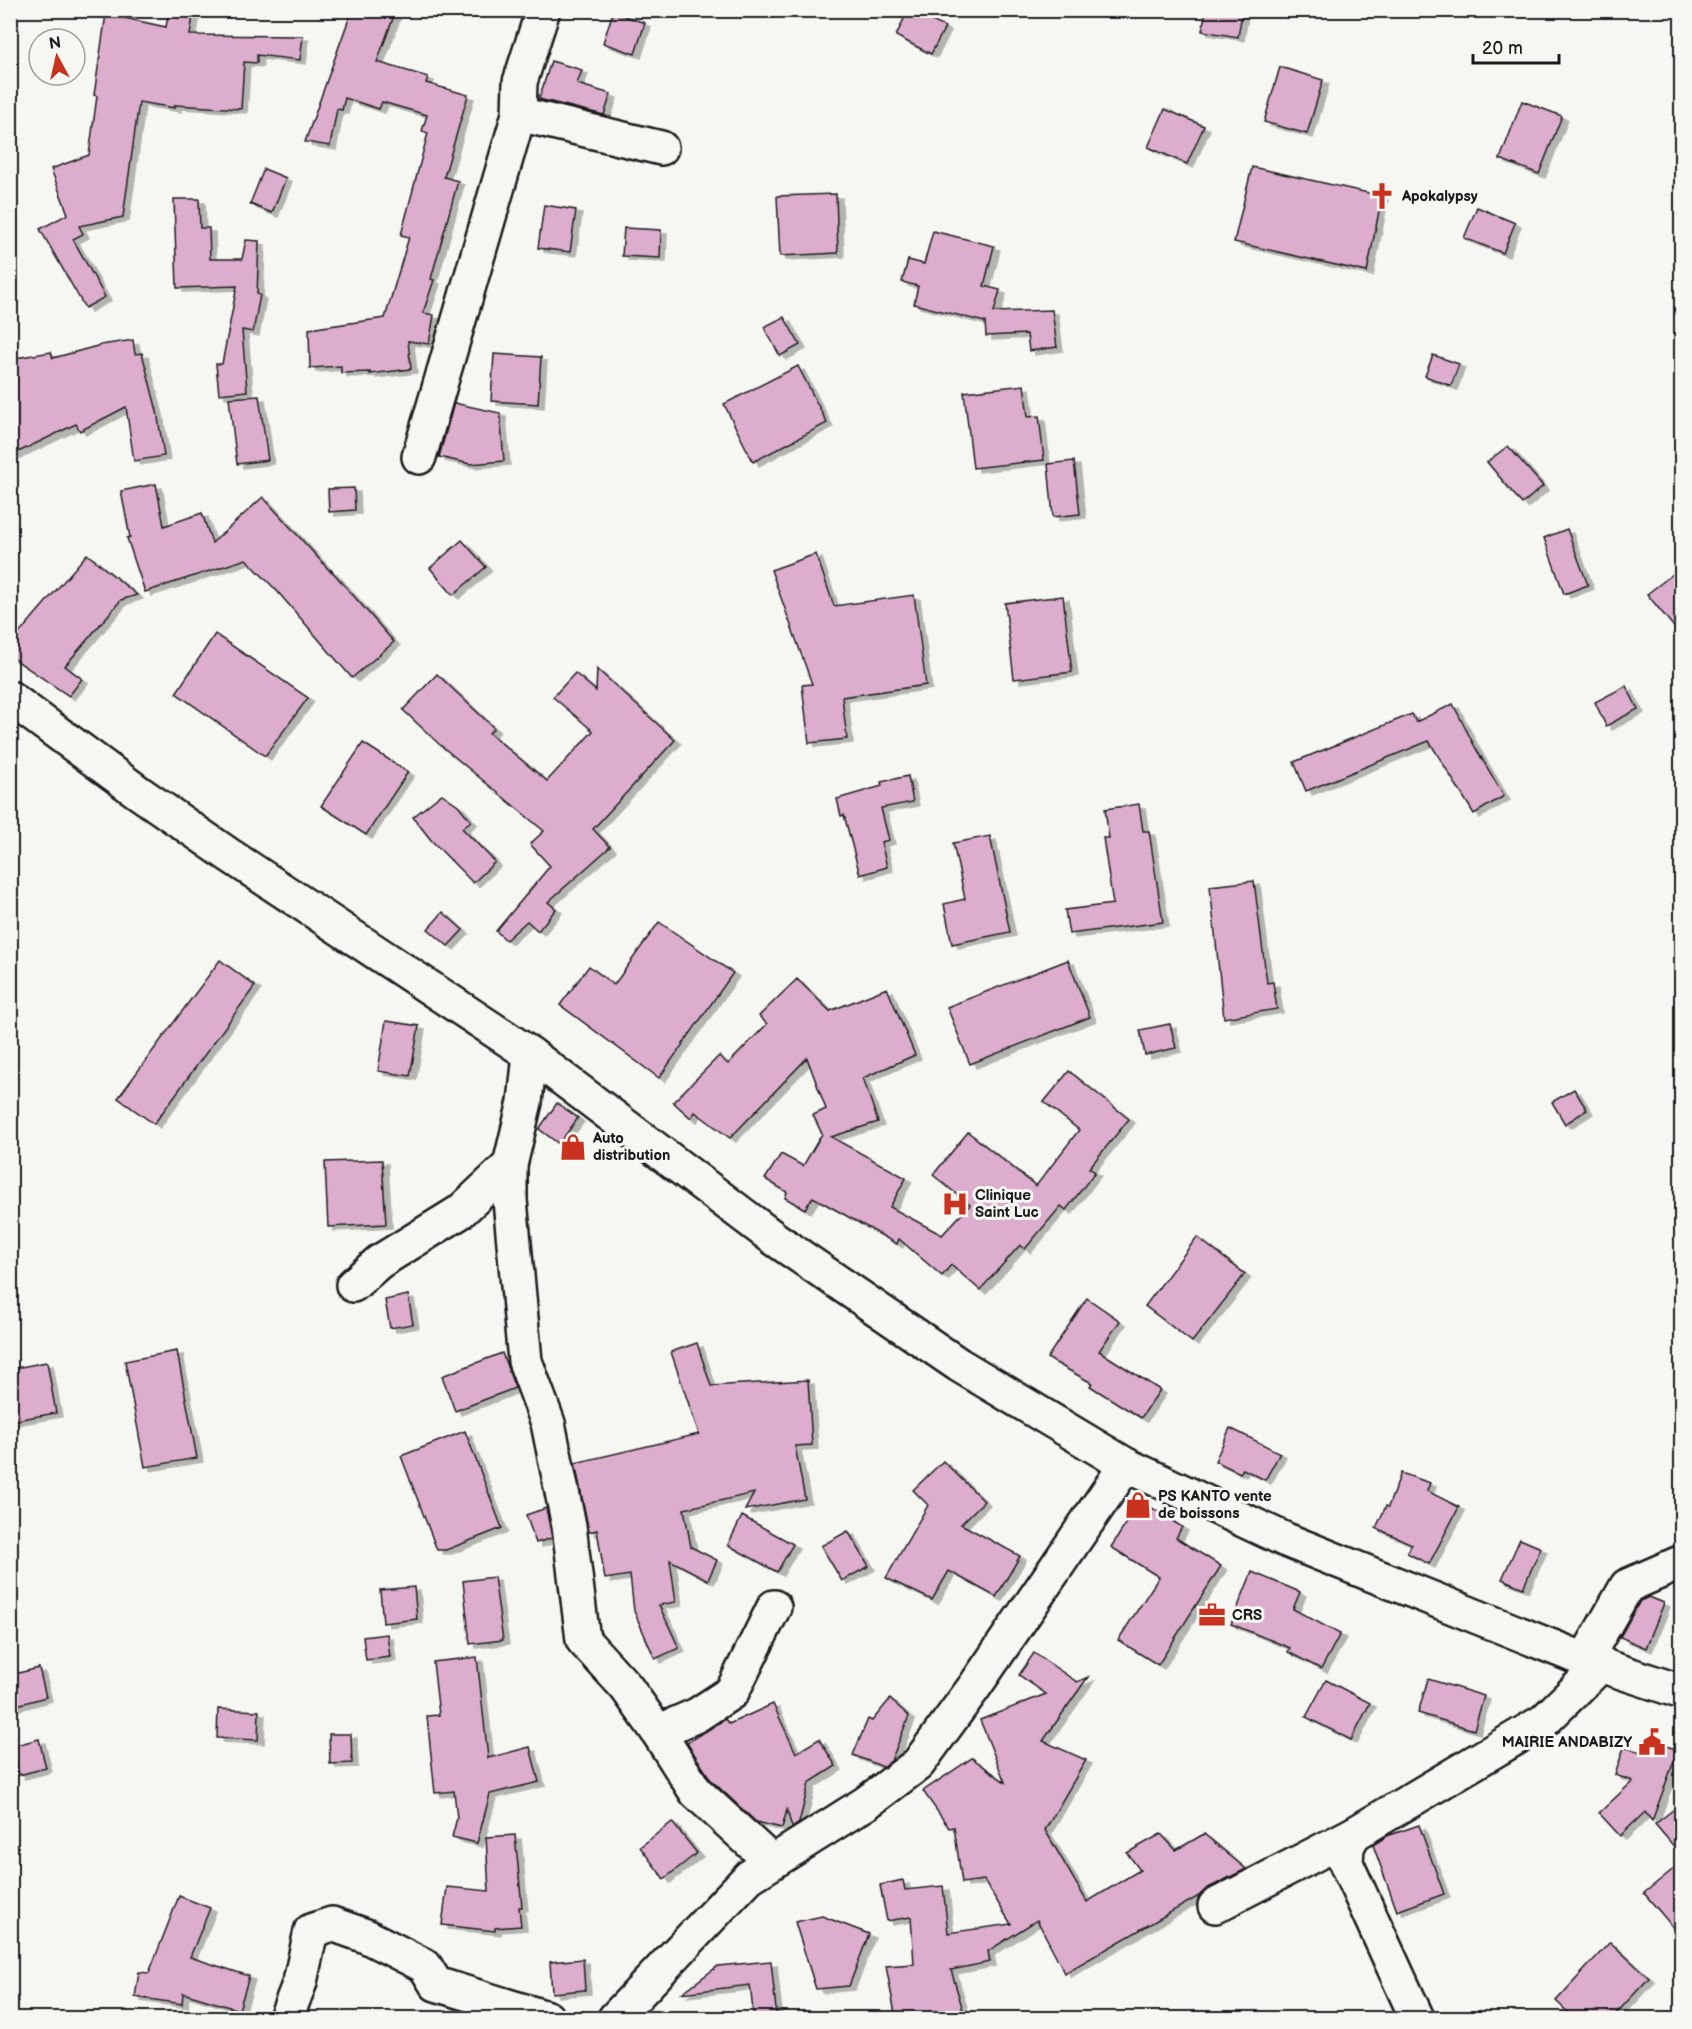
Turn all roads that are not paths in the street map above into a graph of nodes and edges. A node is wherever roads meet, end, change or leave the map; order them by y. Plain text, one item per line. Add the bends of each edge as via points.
1 (543, 10) edge
2 (519, 114) junction
3 (661, 148) dead end
4 (419, 457) dead end
5 (10, 698) edge
6 (530, 1054) junction
7 (510, 1165) junction
8 (353, 1285) dead end
9 (1126, 1465) junction
10 (1682, 1562) edge
11 (774, 1607) dead end
12 (1593, 1662) junction
13 (1682, 1692) edge
14 (658, 1732) junction
15 (1354, 1834) junction
16 (772, 1862) junction
17 (1215, 1906) dead end
18 (286, 2019) edge
19 (547, 2019) edge
20 (615, 2019) edge
21 (1417, 2019) edge

1 - 2 street via 520,82
2 - 3 street
2 - 4 street
5 - 6 street via 229,855
6 - 7 street via 525,1102
6 - 9 street via 775,1239 959,1365
7 - 8 street via 460,1212 379,1262
7 - 14 street via 525,1361 548,1423 569,1526 583,1641 626,1687
9 - 12 street via 1286,1540
9 - 16 street via 918,1764 866,1803
10 - 12 street via 1627,1586
11 - 14 street via 732,1692 698,1715
12 - 13 street
12 - 15 street via 1544,1721
14 - 16 street via 696,1792
15 - 17 street
15 - 21 street via 1347,1847 1346,1863
16 - 20 street via 749,1877
18 - 19 street via 300,1982 311,1931 332,1924 366,1936 425,1966 436,1984

